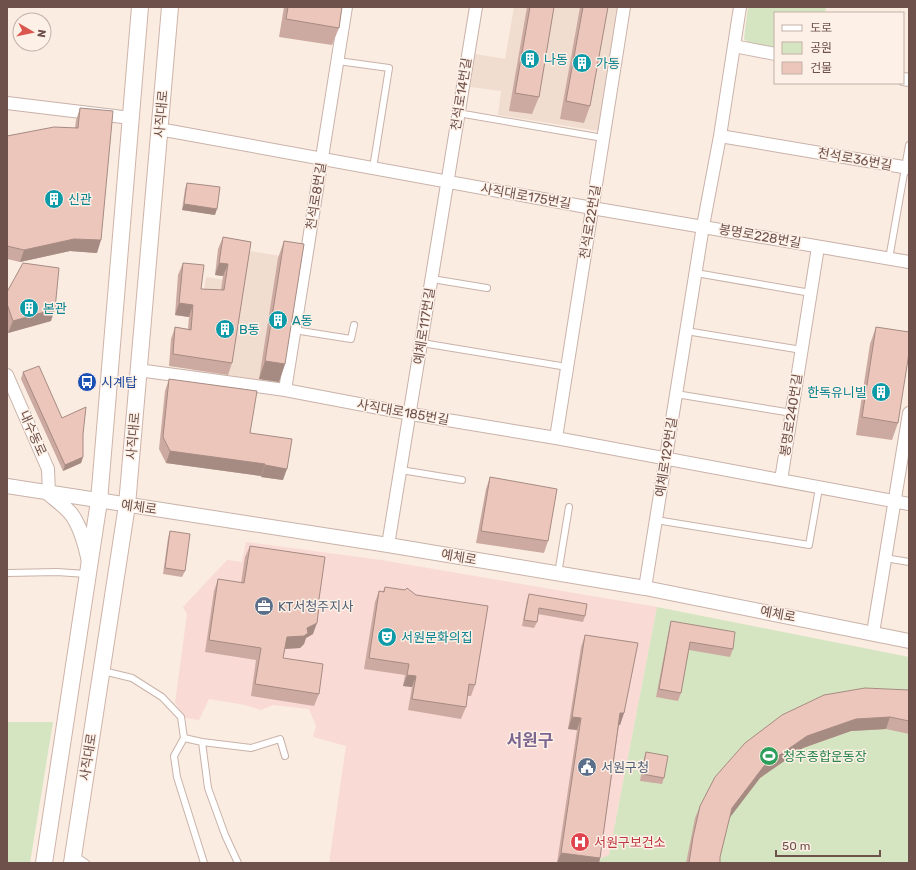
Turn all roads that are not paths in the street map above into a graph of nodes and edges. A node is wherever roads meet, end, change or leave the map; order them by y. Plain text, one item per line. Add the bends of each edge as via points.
1 (140, 7) edge
2 (170, 7) edge
3 (346, 7) edge
4 (476, 7) edge
5 (624, 7) edge
6 (740, 7) edge
7 (734, 46) junction
8 (774, 54) edge
9 (338, 61) junction
10 (7, 103) edge
11 (458, 113) junction
12 (131, 118) junction
13 (159, 129) junction
14 (720, 136) junction
15 (603, 138) junction
16 (909, 145) edge
17 (322, 159) junction
18 (373, 168) junction
19 (907, 168) edge
20 (447, 181) junction
21 (592, 208) junction
22 (703, 226) junction
23 (818, 247) junction
24 (889, 259) junction
25 (909, 262) edge
26 (696, 273) junction
27 (432, 279) junction
28 (487, 288) dead end
29 (811, 293) junction
30 (354, 325) dead end
31 (294, 330) junction
32 (686, 331) junction
33 (422, 344) junction
34 (802, 350) junction
35 (567, 367) junction
36 (138, 370) junction
37 (7, 375) edge
38 (285, 390) junction
39 (676, 394) junction
40 (792, 413) junction
41 (909, 413) edge
42 (411, 414) junction
43 (556, 438) junction
44 (666, 459) junction
45 (401, 470) junction
46 (462, 480) dead end
47 (781, 480) junction
48 (7, 486) edge
49 (819, 488) junction
50 (49, 494) junction
51 (99, 501) junction
52 (894, 502) junction
53 (909, 504) edge
54 (127, 506) junction
55 (569, 507) dead end
56 (656, 520) junction
57 (388, 545) junction
58 (885, 558) junction
59 (909, 562) edge
60 (89, 568) junction
61 (7, 573) edge
62 (558, 574) junction
63 (645, 588) junction
64 (873, 633) junction
65 (909, 640) edge
66 (101, 670) junction
67 (184, 738) junction
68 (202, 742) junction
69 (285, 756) dead end
70 (77, 860) edge
71 (44, 863) edge
72 (204, 863) edge
73 (238, 863) edge

1 - 12 main road, 사직대로
2 - 13 main road, 사직대로
3 - 9 street, 천석로8번길
4 - 11 street, 천석로14번길
5 - 15 street, 천석로22번길
6 - 7 street, 예체로129번길
7 - 8 street
7 - 14 street, 예체로129번길
9 - 17 street, 천석로8번길
9 - 18 lane via 389,68
10 - 12 street
11 - 15 lane
11 - 20 street, 천석로14번길
12 - 51 main road, 사직대로
13 - 17 street, 사직대로175번길
13 - 36 main road, 사직대로
14 - 19 street, 천석로36번길
14 - 22 street, 예체로129번길
15 - 21 street, 천석로22번길
16 - 19 lane, 천석로36번길
17 - 18 street, 사직대로175번길
17 - 31 street, 천석로8번길
18 - 20 street, 사직대로175번길
19 - 24 lane, 천석로36번길
20 - 21 street, 사직대로175번길
20 - 27 street, 예체로117번길
21 - 22 street, 사직대로175번길
21 - 35 street, 천석로22번길
22 - 23 street, 봉명로228번길
22 - 26 street, 예체로129번길
23 - 24 street, 봉명로228번길
23 - 29 street, 봉명로228번길
24 - 25 street, 봉명로228번길
26 - 29 lane
26 - 32 street, 예체로129번길
27 - 28 lane
27 - 33 street, 예체로117번길
29 - 34 street, 봉명로228번길
30 - 31 lane via 352,339
31 - 38 street, 천석로8번길
32 - 34 lane
32 - 39 street, 예체로129번길
33 - 35 lane
33 - 42 street, 예체로117번길
34 - 40 street, 봉명로240번길
35 - 43 street, 천석로22번길
36 - 38 street, 사직대로185번길
36 - 54 main road, 사직대로
37 - 50 street, 내수동로 via 48,469
38 - 42 street, 사직대로185번길
39 - 40 lane
39 - 44 street, 예체로129번길
40 - 47 street, 봉명로240번길
41 - 52 street
42 - 43 street, 사직대로185번길
42 - 45 street, 예체로117번길
43 - 44 street, 사직대로185번길
44 - 47 street
44 - 56 street, 예체로129번길
45 - 46 lane
45 - 57 street, 예체로117번길
47 - 49 street
48 - 50 street, 예체로
49 - 52 street
49 - 56 lane via 809,545
50 - 51 street, 예체로
50 - 60 street via 73,516
51 - 54 street, 예체로
51 - 60 main road, 사직대로
52 - 53 street
52 - 58 street
54 - 57 street, 예체로
54 - 66 main road, 사직대로
55 - 62 lane
56 - 63 street, 예체로129번길
57 - 62 street, 예체로
58 - 59 lane
58 - 64 street
60 - 61 lane via 57,572
60 - 71 main road, 사직대로
62 - 63 street, 예체로
63 - 64 street, 예체로
64 - 65 street, 예체로
66 - 67 lane via 132,678 162,698 181,717
66 - 70 main road, 사직대로
67 - 68 lane
67 - 72 lane via 174,756 177,777
68 - 69 lane via 251,748 280,739
68 - 73 lane via 208,788

